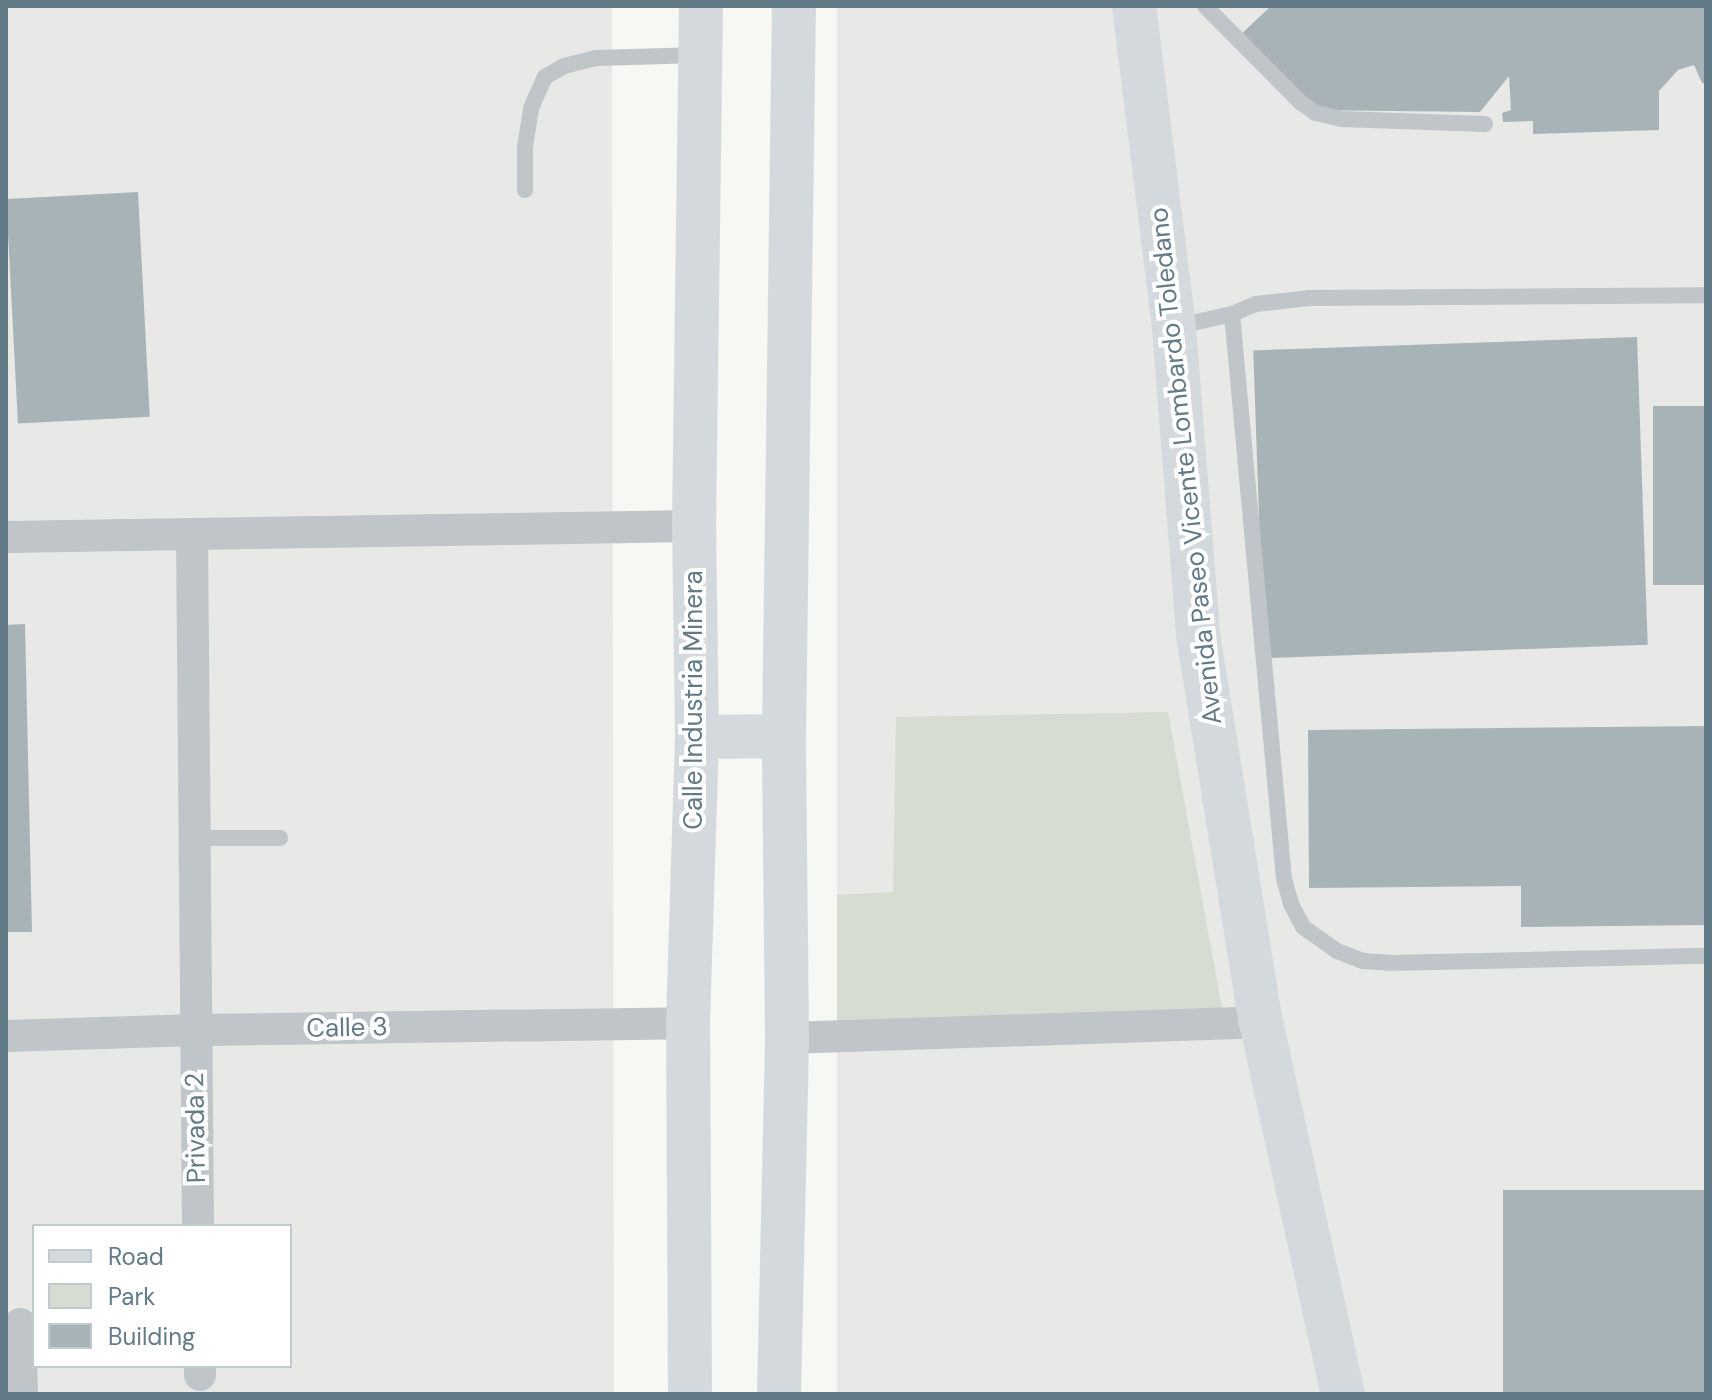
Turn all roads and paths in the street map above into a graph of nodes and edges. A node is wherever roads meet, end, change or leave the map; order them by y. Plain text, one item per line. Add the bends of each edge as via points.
1 (701, 6) edge
2 (794, 6) edge
3 (1134, 6) edge
4 (1205, 6) edge
5 (701, 55) junction
6 (1485, 124) dead end
7 (525, 190) dead end
8 (1706, 295) edge
9 (1232, 314) junction
10 (1174, 328) junction
11 (694, 526) junction
12 (192, 536) junction
13 (6, 537) edge
14 (784, 736) junction
15 (697, 737) junction
16 (196, 838) junction
17 (280, 838) dead end
18 (1706, 956) edge
19 (1261, 1022) junction
20 (688, 1023) junction
21 (196, 1030) junction
22 (6, 1036) edge
23 (787, 1038) junction
24 (198, 1224) edge
25 (20, 1324) dead end
26 (22, 1394) edge
27 (690, 1394) edge
28 (779, 1394) edge
29 (1343, 1394) edge

1 - 5 main road, Calle Industria Minera
2 - 14 main road
3 - 10 main road, Avenida Paseo Vicente Lombardo Toledano
4 - 6 lane via 1316,113 1341,119
5 - 7 lane via 597,58 545,77 531,108
5 - 11 main road, Calle Industria Minera
8 - 9 lane via 1310,298 1256,304
9 - 10 lane
9 - 18 lane via 1284,879 1303,927 1337,951 1389,963
10 - 19 main road, Avenida Paseo Vicente Lombardo Toledano via 1198,635
11 - 12 street
11 - 15 main road, Calle Industria Minera
12 - 13 street
12 - 16 street, Privada 2
14 - 15 main road
14 - 23 main road
15 - 20 main road, Calle Industria Minera
16 - 17 lane
16 - 21 street, Privada 2
19 - 23 street
19 - 29 main road, Avenida Paseo Vicente Lombardo Toledano
20 - 21 street, Calle 3
20 - 27 main road, Calle Industria Minera
21 - 22 street, Calle 3
21 - 24 street, Privada 2
23 - 28 main road
25 - 26 street

